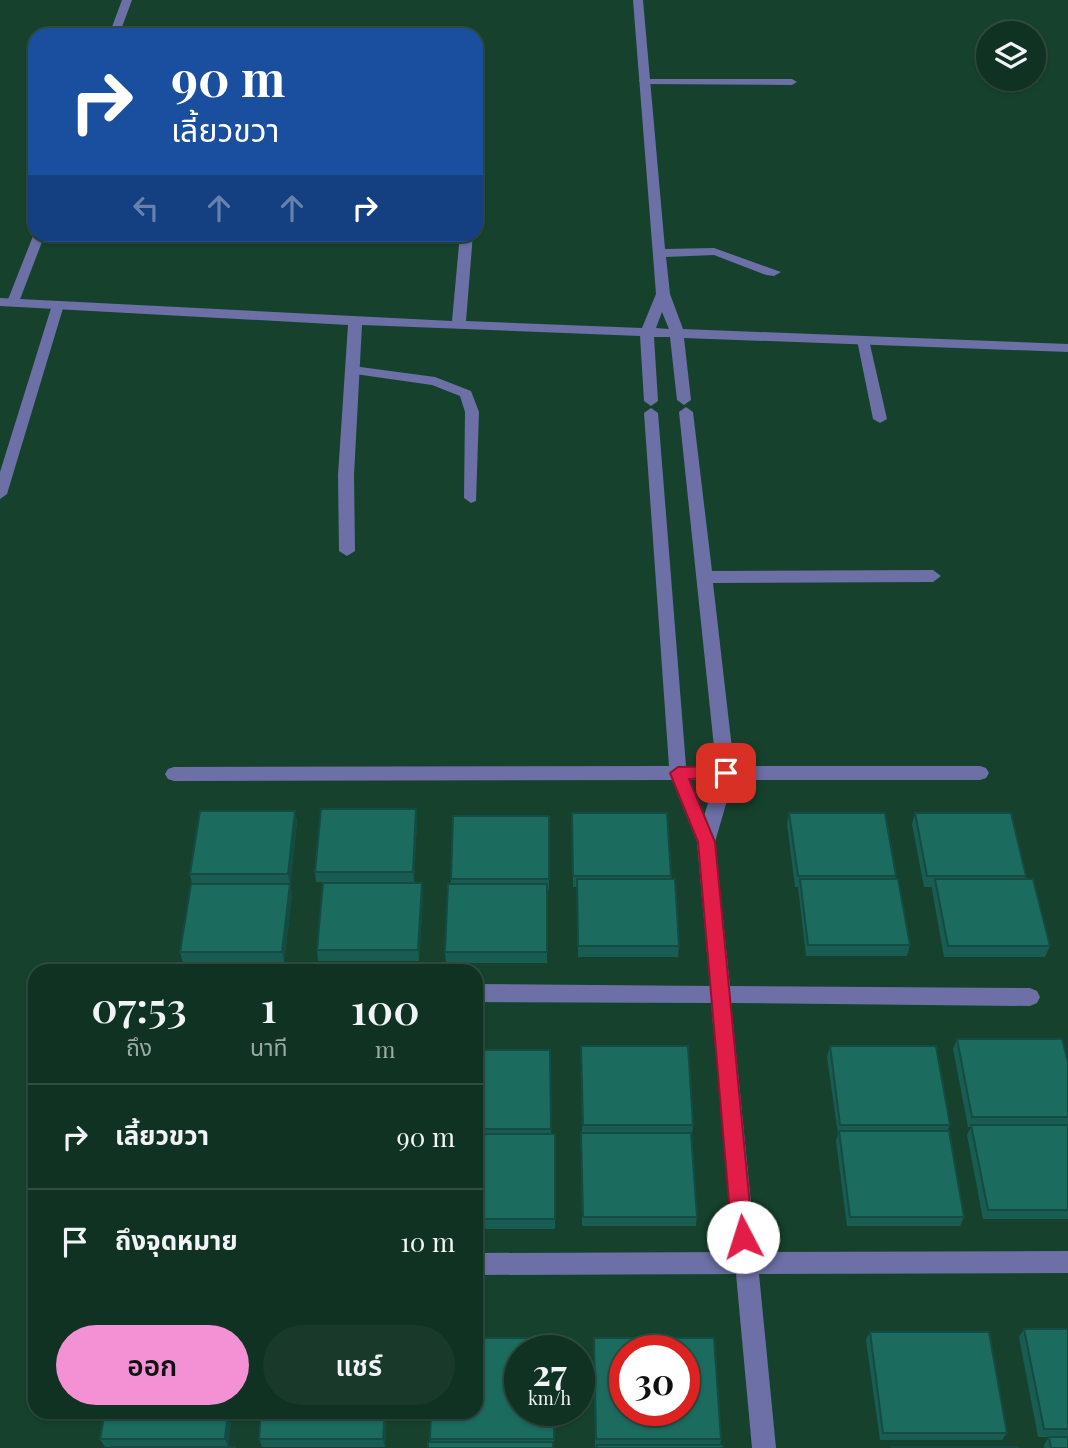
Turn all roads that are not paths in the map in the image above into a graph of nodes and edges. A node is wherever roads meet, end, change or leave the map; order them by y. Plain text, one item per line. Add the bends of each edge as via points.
1 (127, 0) edge
2 (638, 0) edge
3 (117, 28) edge
4 (644, 81) junction
5 (792, 82) dead end
6 (35, 242) edge
7 (466, 242) edge
8 (659, 254) junction
9 (774, 272) dead end
10 (663, 294) junction
11 (6, 302) edge
12 (58, 305) junction
13 (355, 321) junction
14 (459, 324) junction
15 (647, 332) junction
16 (677, 333) junction
17 (863, 340) junction
18 (1068, 348) edge
19 (353, 370) junction
20 (880, 419) dead end
21 (0, 494) edge
22 (471, 498) dead end
23 (347, 551) dead end
24 (933, 576) dead end
25 (706, 577) junction
26 (678, 773) junction
27 (726, 773) junction
28 (980, 773) dead end
29 (174, 774) dead end
30 (706, 842) junction
31 (483, 993) edge
32 (722, 994) junction
33 (1030, 997) dead end
34 (1068, 1262) edge
35 (483, 1264) edge
36 (745, 1264) junction
37 (764, 1448) edge

1 - 3 lane
2 - 4 street
4 - 5 lane
4 - 8 street
6 - 11 lane
7 - 14 street
8 - 9 street via 718,252 751,268
8 - 10 street
10 - 15 street
10 - 16 street
11 - 12 street
12 - 13 street
12 - 21 lane
13 - 14 street
13 - 19 street
14 - 15 street
15 - 16 street
15 - 26 street
16 - 17 street
16 - 25 street
17 - 18 street
17 - 20 lane
19 - 22 lane via 435,381 466,394 471,412
19 - 23 street via 346,475
24 - 25 street
25 - 27 street
26 - 27 street
26 - 29 street
26 - 30 street
27 - 28 street
27 - 30 street
30 - 32 street
31 - 32 street
32 - 33 street
32 - 36 street
34 - 36 street
35 - 36 street
36 - 37 street

